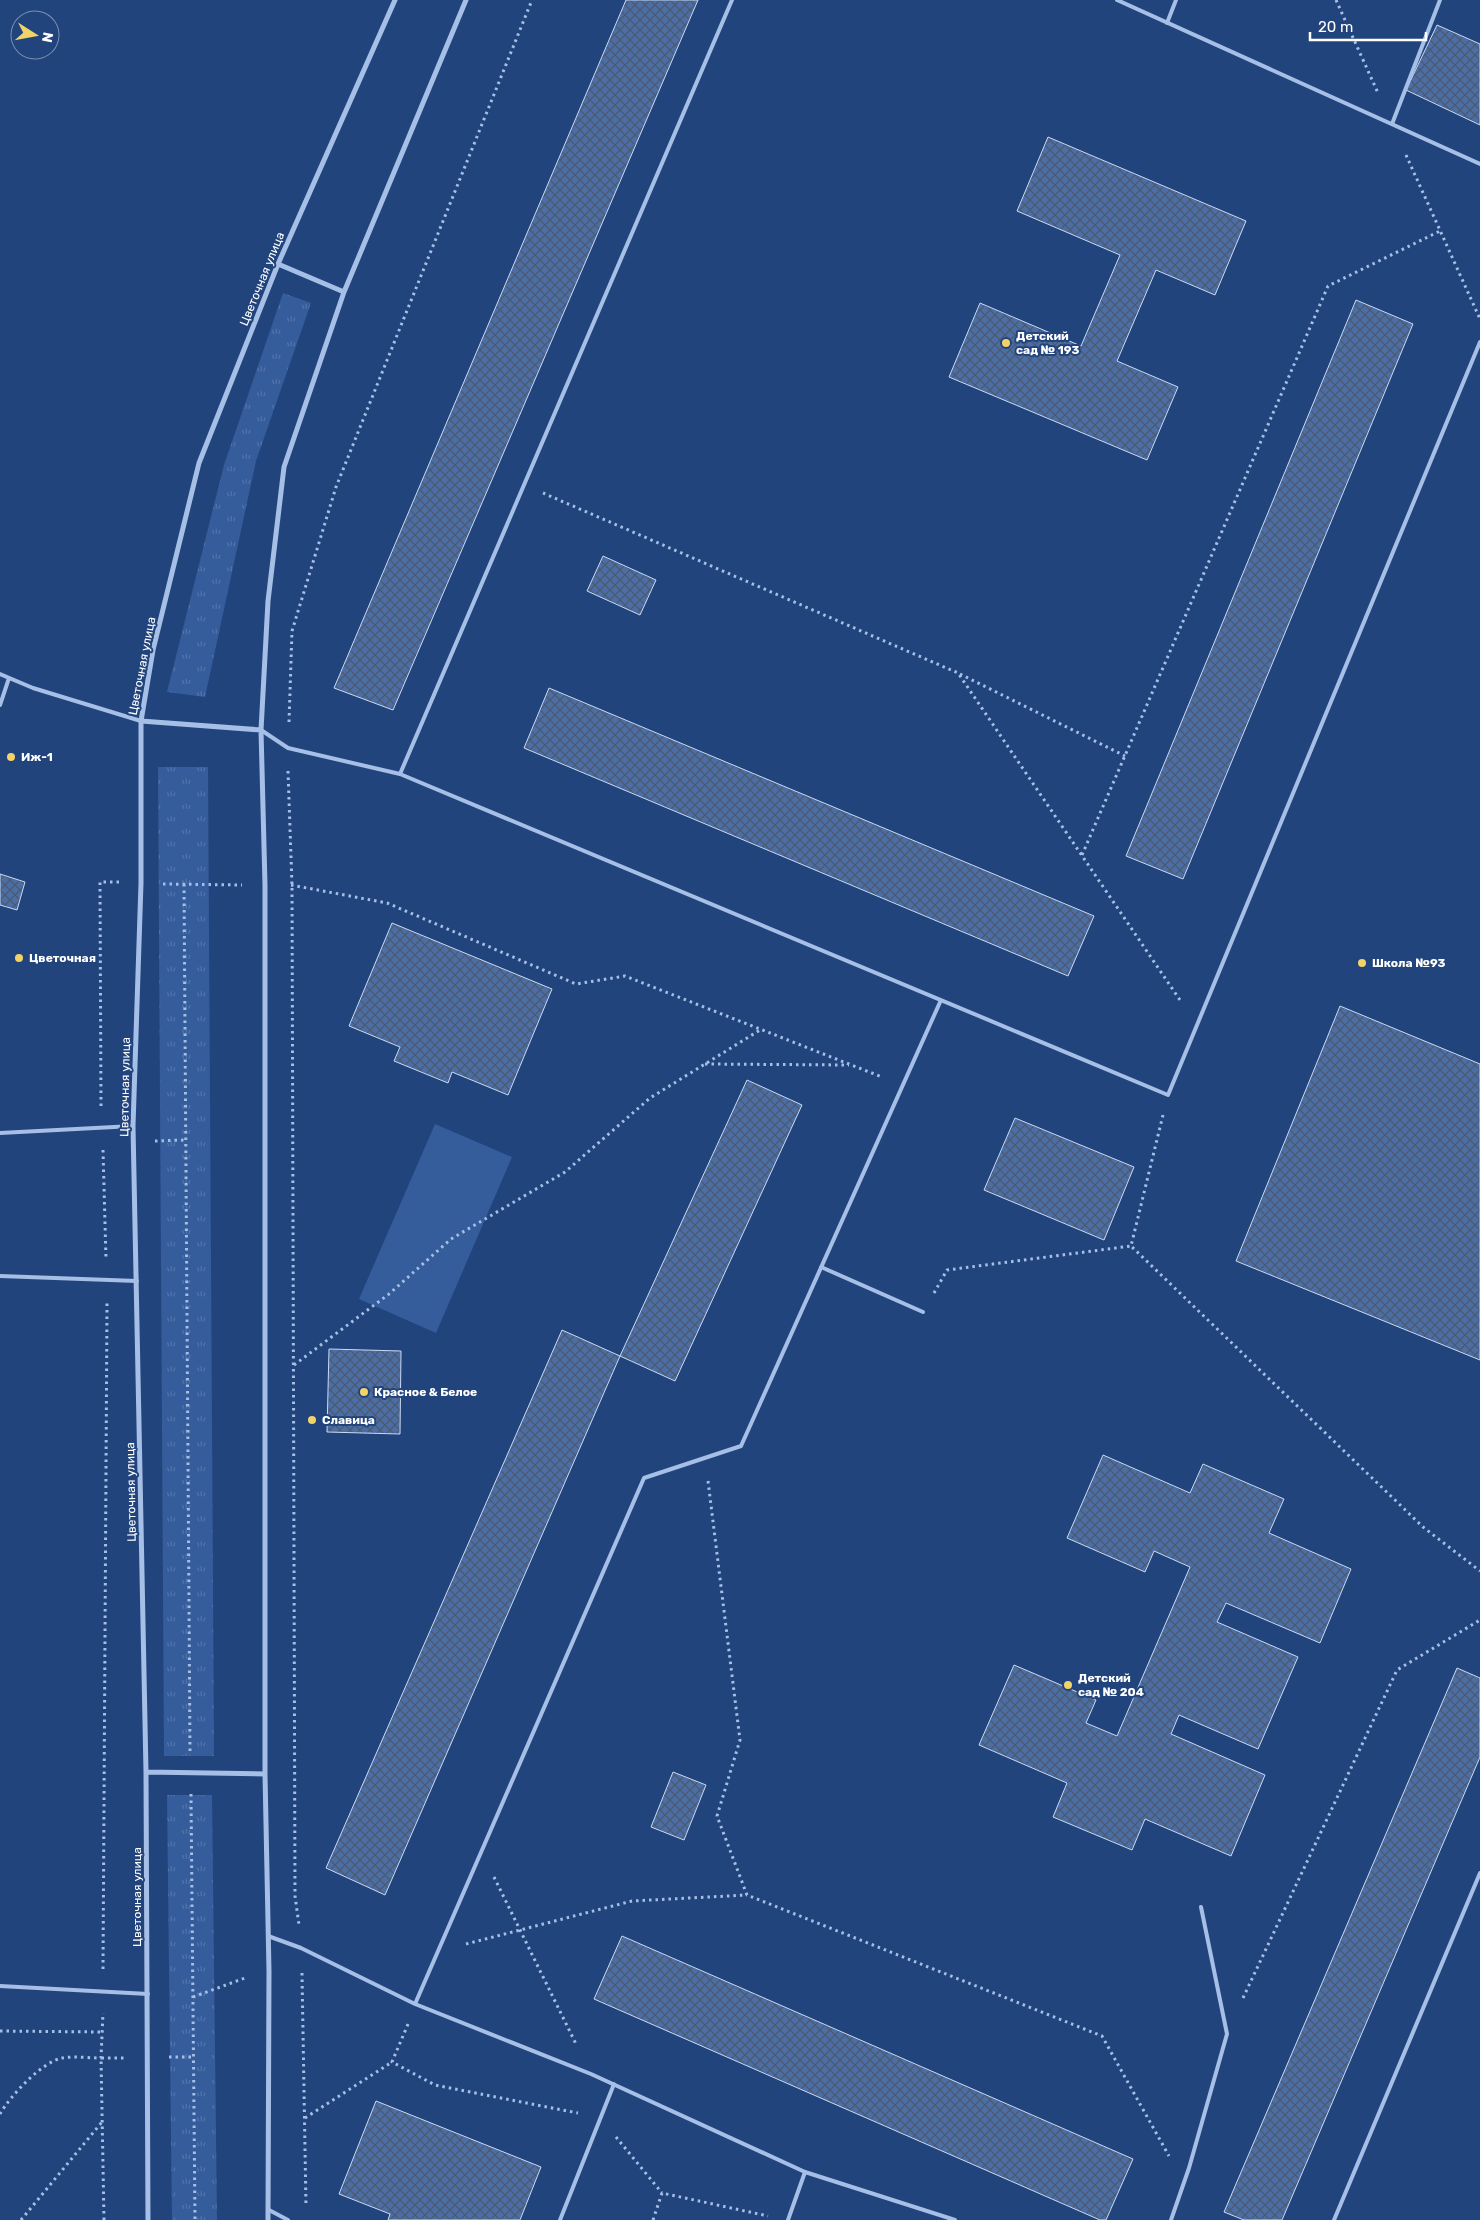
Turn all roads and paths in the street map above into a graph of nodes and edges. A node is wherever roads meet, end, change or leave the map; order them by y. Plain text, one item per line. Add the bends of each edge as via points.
1 (395, 0) edge
2 (466, 0) edge
3 (532, 0) edge
4 (732, 0) edge
5 (1116, 0) edge
6 (1176, 0) edge
7 (1336, 0) edge
8 (1440, 0) edge
9 (1167, 23) junction
10 (1392, 124) junction
11 (1480, 164) edge
12 (1440, 231) junction
13 (278, 264) junction
14 (344, 292) junction
15 (1480, 319) edge
16 (1480, 342) edge
17 (524, 485) junction
18 (958, 673) junction
19 (0, 674) edge
20 (9, 678) junction
21 (0, 705) edge
22 (141, 721) junction
23 (261, 730) junction
24 (288, 748) junction
25 (1125, 756) junction
26 (400, 774) junction
27 (1082, 856) junction
28 (141, 883) junction
29 (184, 884) junction
30 (265, 885) junction
31 (292, 885) junction
32 (941, 1000) junction
33 (1197, 1025) junction
34 (760, 1029) junction
35 (704, 1064) junction
36 (852, 1065) junction
37 (903, 1085) junction
38 (1168, 1095) junction
39 (133, 1126) junction
40 (101, 1128) junction
41 (0, 1133) edge
42 (1131, 1246) junction
43 (821, 1267) junction
44 (0, 1276) edge
45 (107, 1280) junction
46 (137, 1281) junction
47 (924, 1312) joint
48 (294, 1365) junction
49 (705, 1458) junction
50 (1480, 1571) edge
51 (1480, 1620) edge
52 (146, 1772) junction
53 (190, 1772) junction
54 (265, 1774) junction
55 (482, 1851) junction
56 (1480, 1873) edge
57 (747, 1895) junction
58 (1201, 1907) dead end
59 (520, 1929) junction
60 (268, 1936) junction
61 (301, 1948) junction
62 (438, 1952) junction
63 (246, 1978) dead end
64 (0, 1986) edge
65 (104, 1992) junction
66 (148, 1994) junction
67 (193, 1997) junction
68 (416, 2004) junction
69 (0, 2031) edge
70 (102, 2032) junction
71 (1227, 2034) junction
72 (148, 2057) junction
73 (193, 2057) junction
74 (101, 2058) junction
75 (392, 2062) junction
76 (591, 2074) junction
77 (614, 2084) junction
78 (0, 2114) edge
79 (600, 2117) junction
80 (305, 2118) junction
81 (102, 2121) junction
82 (805, 2172) junction
83 (1184, 2183) junction
84 (662, 2193) junction
85 (268, 2210) junction
86 (306, 2211) dead end
87 (21, 2220) edge
88 (104, 2220) edge
89 (148, 2220) edge
90 (195, 2220) edge
91 (268, 2220) edge
92 (288, 2220) edge
93 (560, 2220) edge
94 (653, 2220) edge
95 (788, 2220) edge
96 (955, 2220) edge
97 (1171, 2220) edge
98 (1334, 2220) edge

1 - 13 street, Цветочная улица
2 - 14 street
3 - 24 path via 336,486 292,631
4 - 17 lane
5 - 9 lane
6 - 9 lane
7 - 10 path
8 - 10 lane
9 - 10 lane
10 - 11 lane
10 - 12 path
12 - 15 path
12 - 25 path via 1328,286
13 - 14 street
13 - 22 street, Цветочная улица via 199,463 153,650
14 - 23 street via 284,467 268,601
16 - 33 lane
17 - 18 path
17 - 26 lane
18 - 25 path
18 - 27 path
19 - 20 lane
20 - 21 lane
20 - 22 lane
22 - 23 street
22 - 28 street, Цветочная улица
23 - 24 lane
23 - 30 street
24 - 26 lane
24 - 31 path
25 - 27 path
26 - 32 lane
27 - 33 path
28 - 29 path
28 - 39 street, Цветочная улица
28 - 40 path via 100,882
29 - 30 path
29 - 53 path
30 - 31 path
30 - 54 street
31 - 34 path via 387,903 576,984 624,976
31 - 48 path
32 - 37 lane
32 - 38 lane
33 - 38 lane
34 - 35 path
34 - 36 path
35 - 36 path
35 - 48 path via 650,1098 565,1172 451,1239 389,1294
36 - 37 path
37 - 43 lane
38 - 42 path
39 - 40 lane
39 - 46 street, Цветочная улица
40 - 41 lane
40 - 45 path
42 - 47 path via 947,1270
42 - 50 path via 1423,1527
43 - 47 lane
43 - 49 lane via 740,1446
44 - 45 lane
45 - 46 lane
45 - 65 path
46 - 52 street, Цветочная улица
48 - 61 path via 296,1896
49 - 55 lane via 644,1478
49 - 57 path via 740,1740 717,1816
51 - 71 path via 1397,1670
52 - 53 street
52 - 66 street, Цветочная улица
53 - 54 street
53 - 67 path
54 - 60 street
55 - 59 path
55 - 62 lane
56 - 98 lane
57 - 59 path via 632,1901
57 - 83 path via 1102,2036
58 - 71 lane
59 - 62 path
59 - 76 path
60 - 61 lane
60 - 85 street
61 - 68 lane
61 - 80 path
62 - 68 lane
63 - 67 path
64 - 65 lane
65 - 66 lane
65 - 70 path
66 - 72 street, Цветочная улица
67 - 73 path
68 - 75 path
68 - 76 lane
69 - 70 path
70 - 74 path
71 - 83 lane
72 - 73 path
72 - 74 path
72 - 89 street, Цветочная улица
73 - 90 path
74 - 78 path via 61,2058 38,2072 9,2099
74 - 81 path
75 - 79 path via 435,2085
75 - 80 path
76 - 77 lane
77 - 79 lane
77 - 82 lane
79 - 84 path
79 - 93 lane
80 - 86 path
81 - 87 path
81 - 88 path
82 - 95 lane
82 - 96 lane
83 - 97 lane
84 - 94 path
84 - 95 path
85 - 91 street
85 - 92 lane

